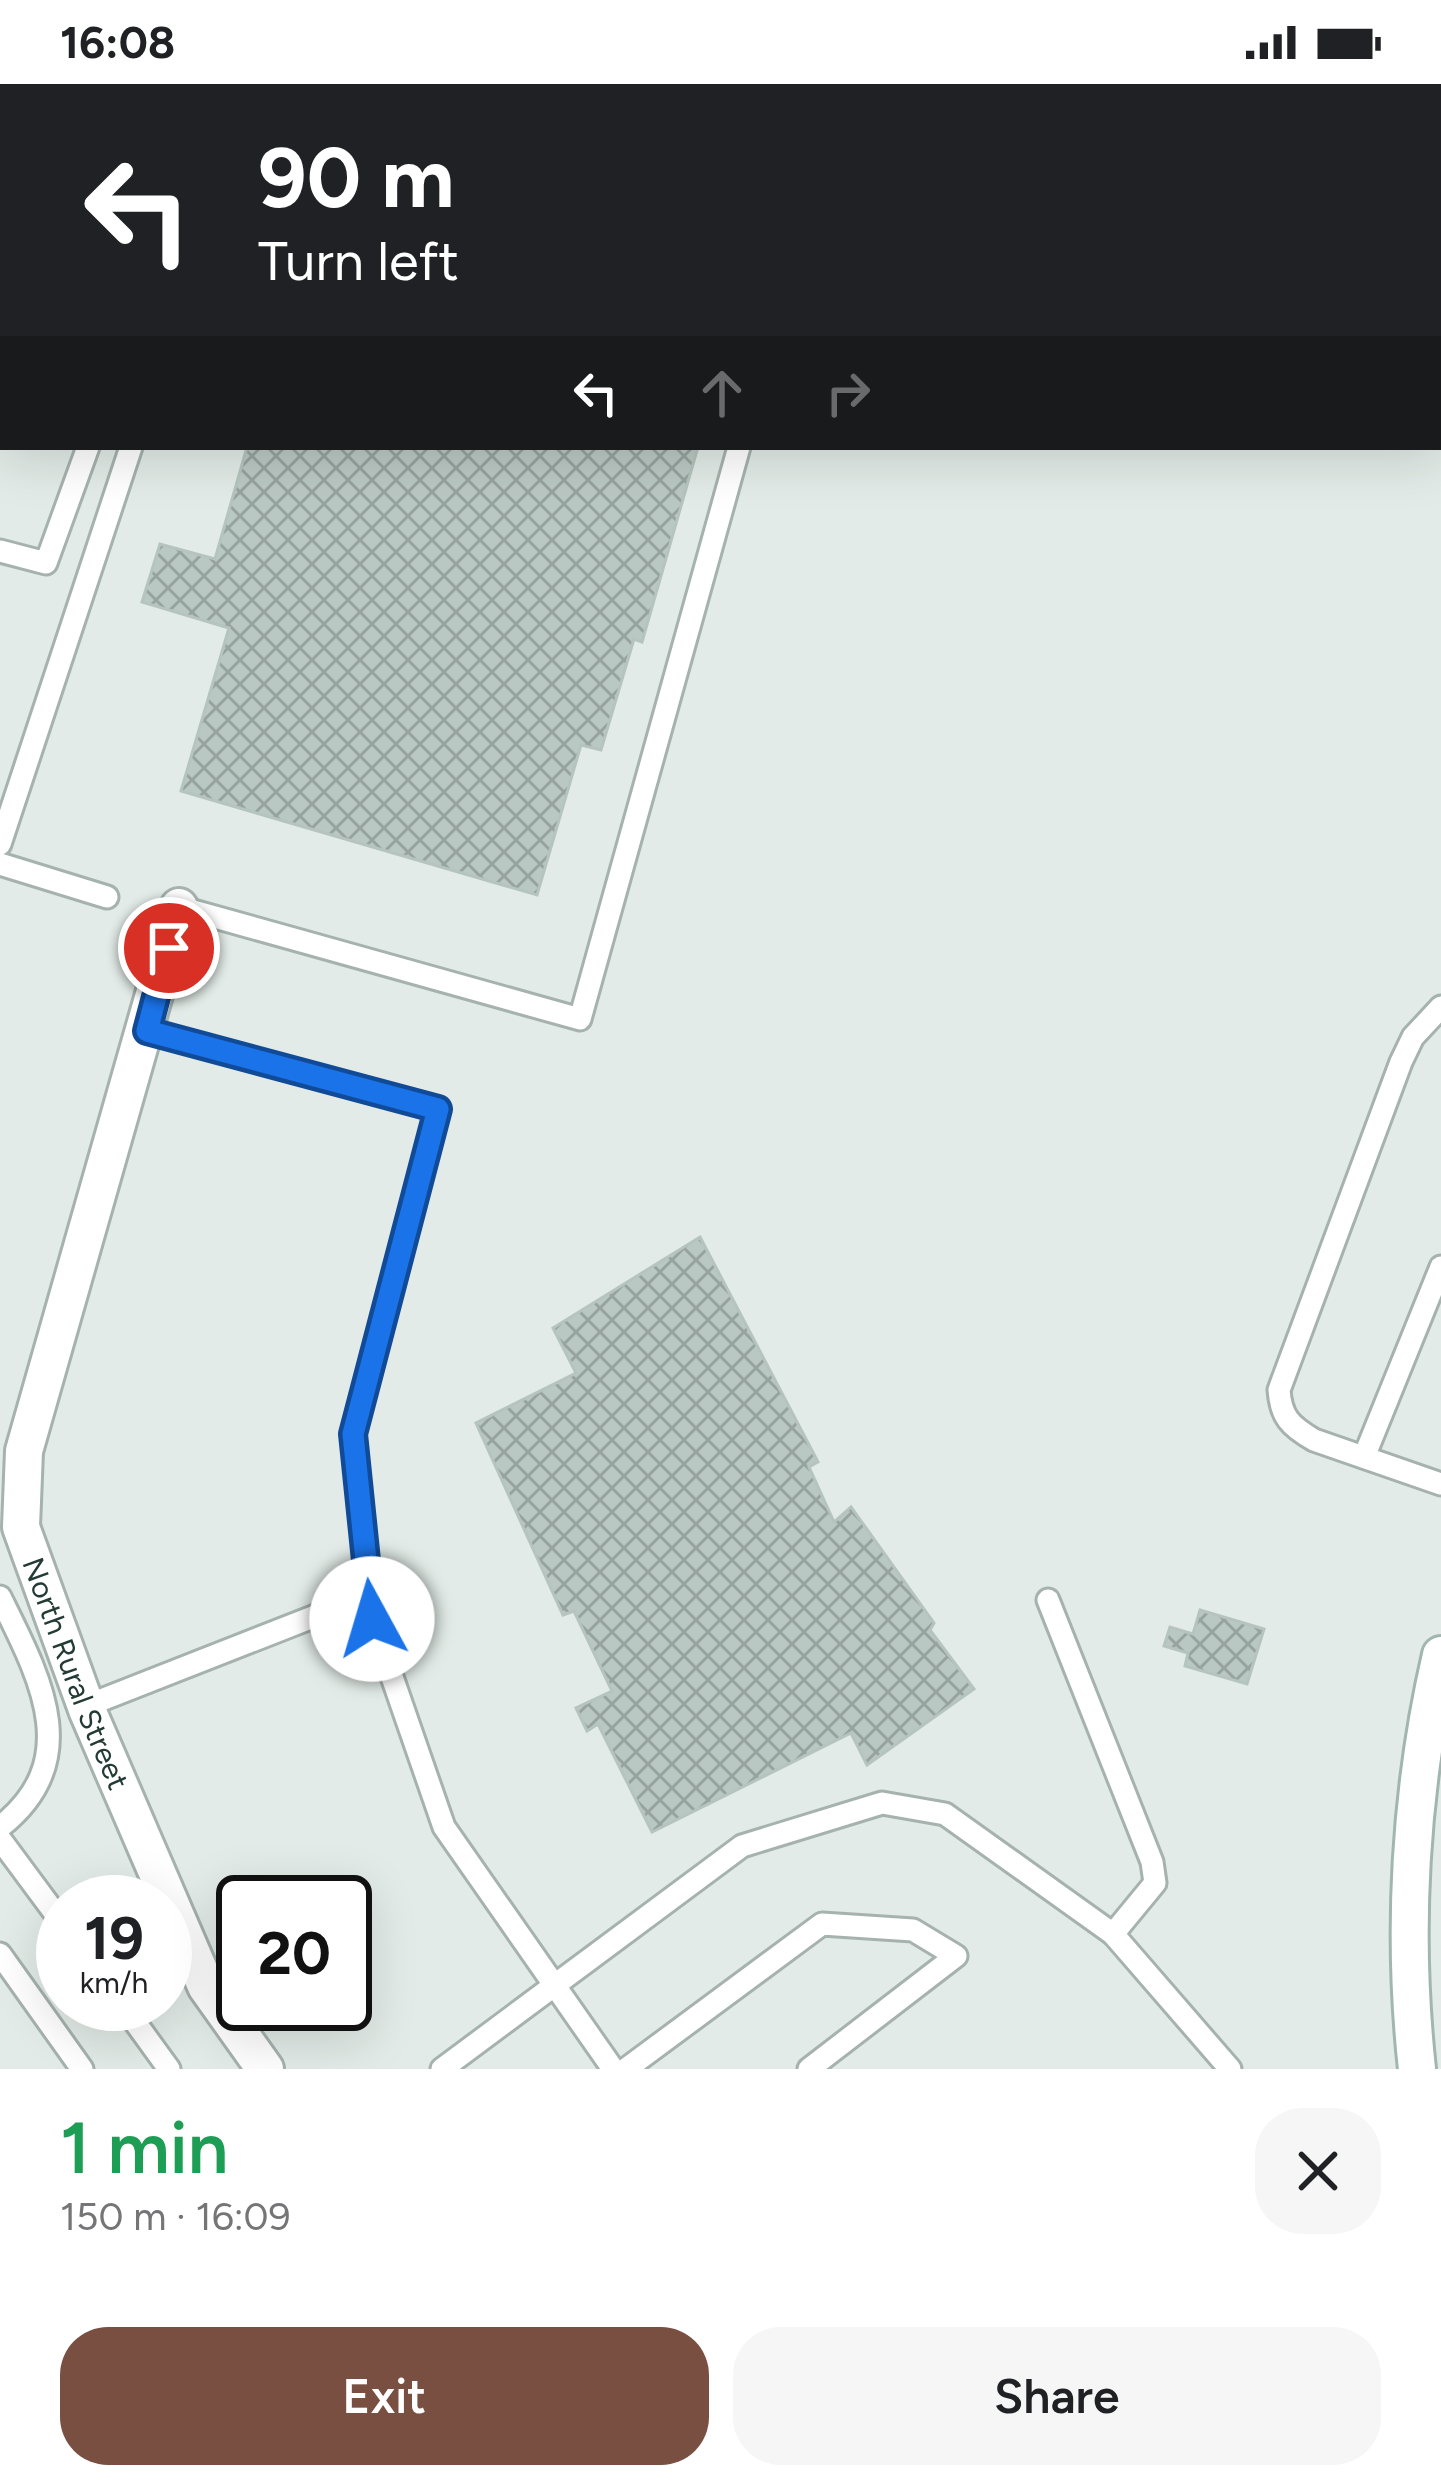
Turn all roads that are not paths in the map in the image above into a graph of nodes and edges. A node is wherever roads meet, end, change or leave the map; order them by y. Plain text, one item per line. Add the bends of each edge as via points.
1 (87, 450) edge
2 (130, 450) edge
3 (738, 450) edge
4 (0, 551) edge
5 (0, 844) edge
6 (0, 864) edge
7 (106, 896) dead end
8 (179, 907) joint
9 (1441, 1007) edge
10 (147, 1031) junction
11 (1441, 1267) edge
12 (1364, 1457) junction
13 (1441, 1484) edge
14 (369, 1595) junction
15 (0, 1597) edge
16 (1048, 1600) dead end
17 (1441, 1657) edge
18 (86, 1706) junction
19 (0, 1827) edge
20 (0, 1839) edge
21 (36, 1888) edge
22 (1113, 1934) junction
23 (0, 1954) edge
24 (556, 1985) junction
25 (142, 2031) edge
26 (82, 2069) edge
27 (170, 2069) edge
28 (265, 2069) edge
29 (442, 2069) edge
30 (613, 2069) edge
31 (626, 2069) edge
32 (809, 2069) edge
33 (1230, 2069) edge
34 (1418, 2069) edge

1 - 4 lane via 46,563
2 - 5 lane
3 - 8 lane via 580,1018
6 - 7 lane
8 - 10 street, North Rural Street
9 - 12 lane via 1402,1062 1279,1390 1281,1413 1294,1429
10 - 14 lane via 438,1109 353,1434
10 - 18 street, North Rural Street via 24,1451 22,1527
11 - 12 lane
12 - 13 lane
14 - 18 lane
14 - 24 lane via 444,1827
15 - 19 lane via 49,1718 48,1762 34,1792
16 - 22 lane via 1152,1862 1155,1883
17 - 34 street via 1412,1860
18 - 28 street, North Rural Street via 206,1986
20 - 21 lane
22 - 24 lane via 945,1814 883,1803 742,1846
22 - 33 lane
23 - 26 lane
24 - 29 lane
24 - 30 lane
25 - 27 lane
31 - 32 lane via 822,1924 913,1930 956,1956

